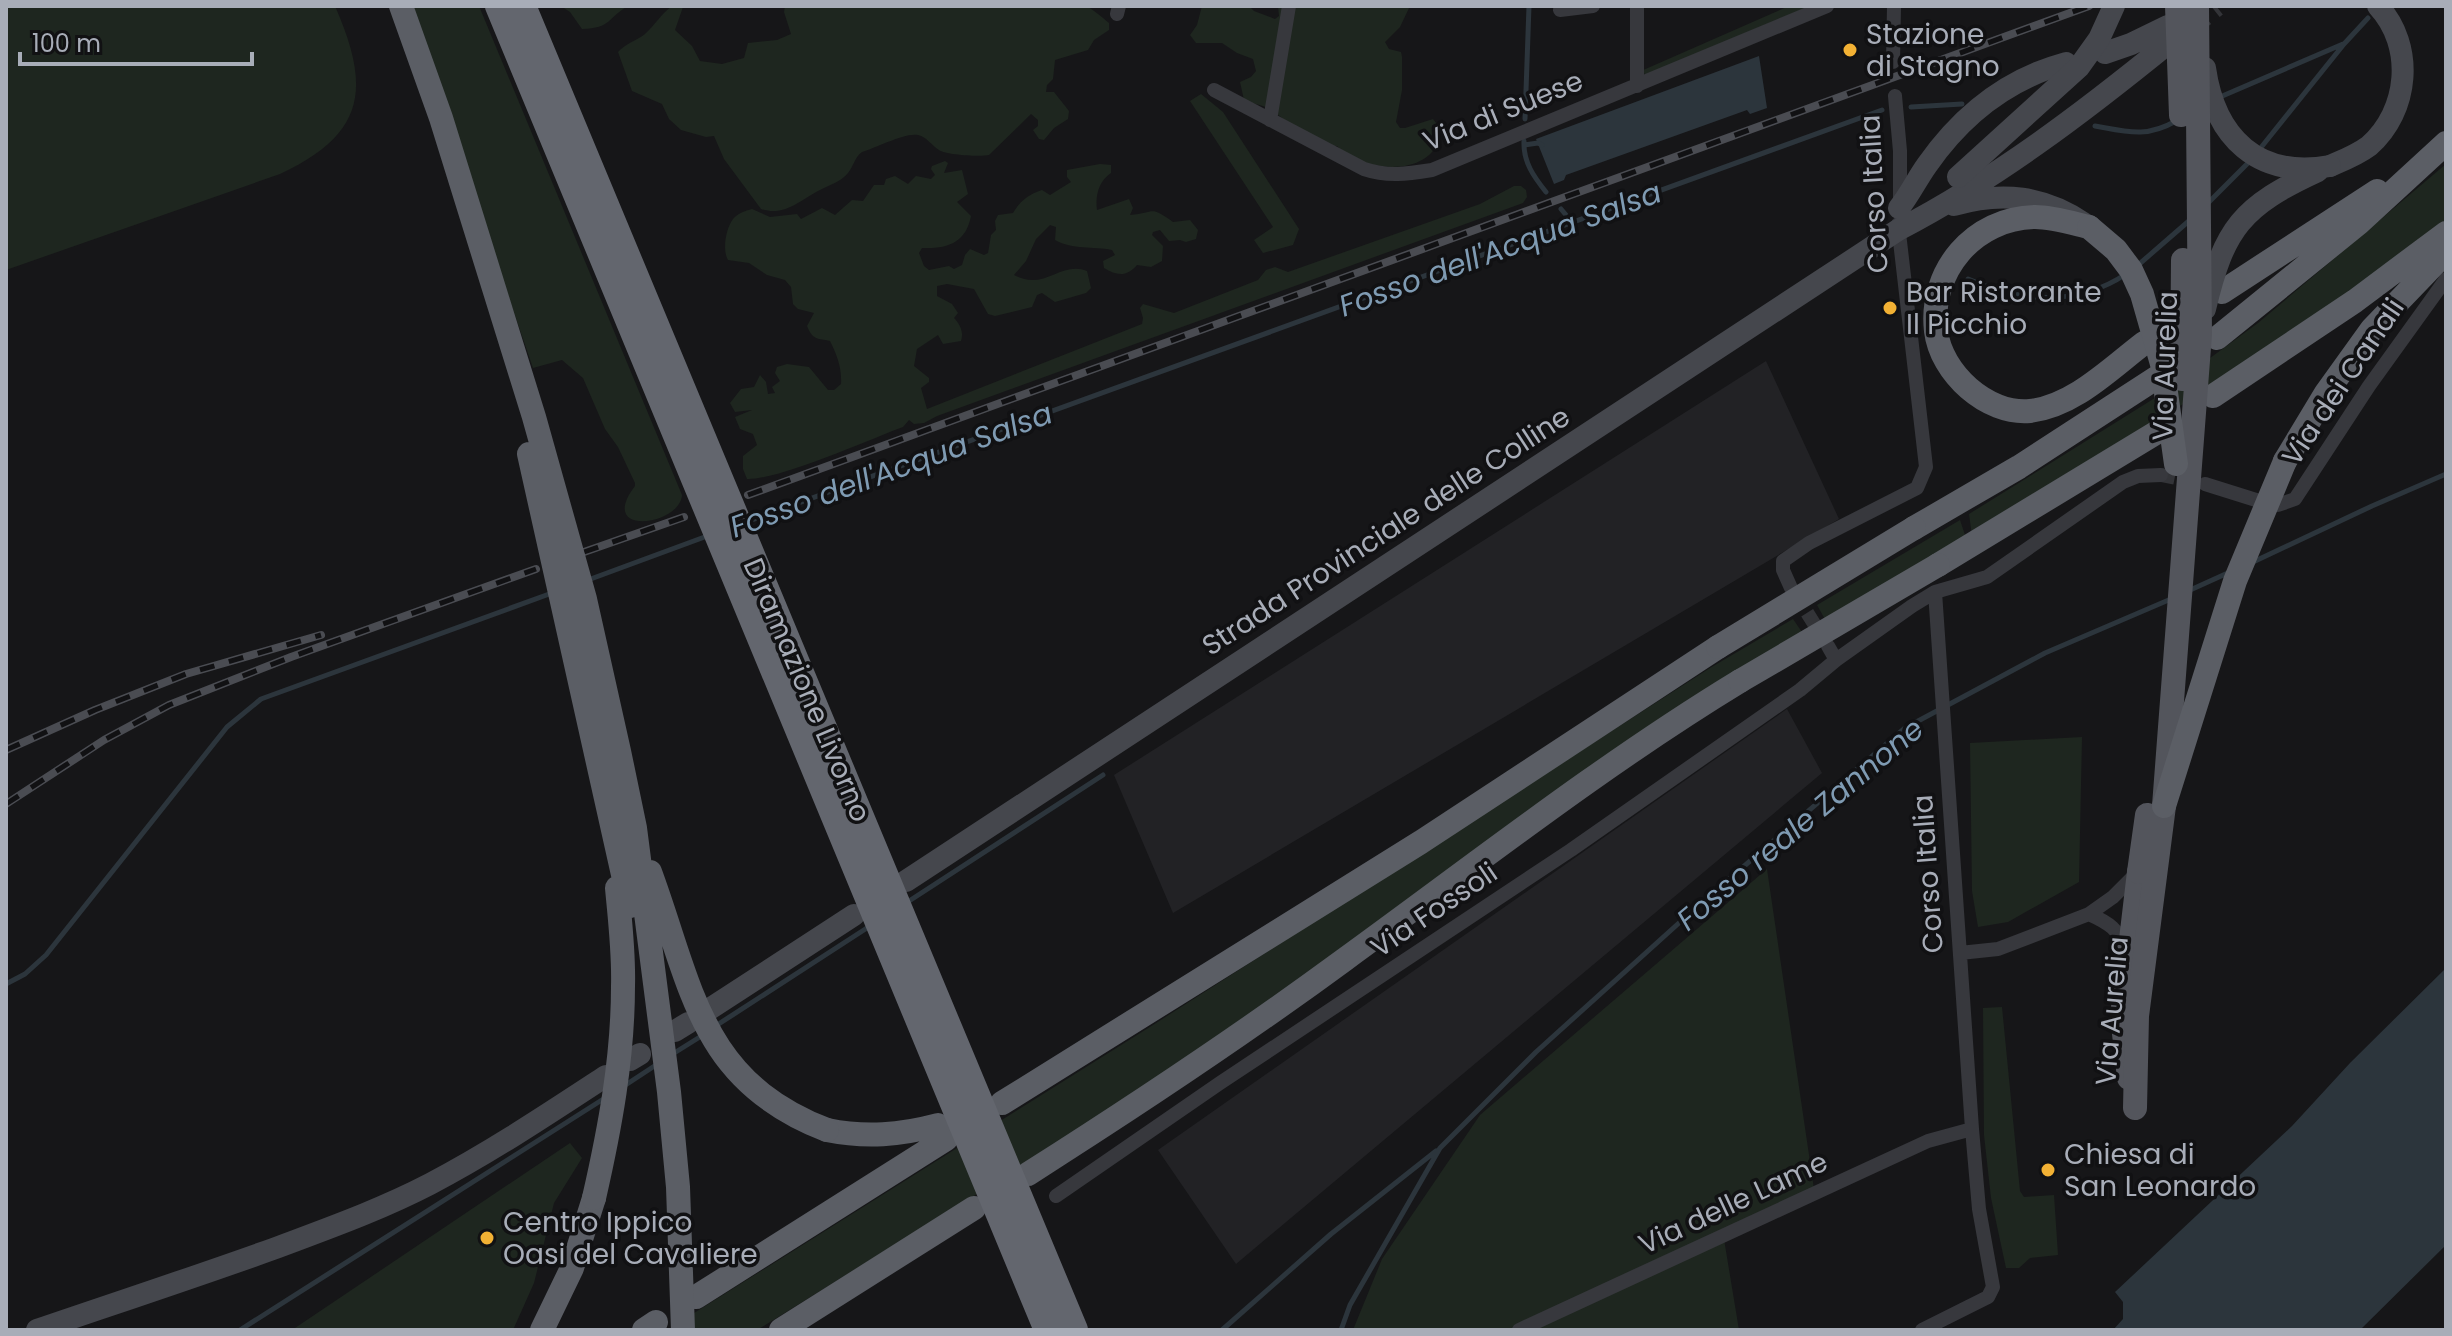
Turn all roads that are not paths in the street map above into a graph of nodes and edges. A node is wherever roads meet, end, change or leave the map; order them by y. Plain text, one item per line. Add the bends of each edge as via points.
1 (388, 6) edge
2 (401, 6) edge
3 (499, 6) edge
4 (522, 6) edge
5 (1289, 6) edge
6 (1593, 6) edge
7 (1637, 6) edge
8 (1827, 6) edge
9 (1894, 6) edge
10 (2114, 6) edge
11 (2197, 6) edge
12 (2378, 6) edge
13 (1560, 10) dead end
14 (2171, 25) edge
15 (2105, 53) dead end
16 (1893, 62) dead end
17 (2066, 63) dead end
18 (1637, 86) junction
19 (1214, 90) dead end
20 (1895, 96) dead end
21 (1270, 120) junction
22 (2446, 143) edge
23 (2424, 162) junction
24 (2330, 166) junction
25 (1899, 208) junction
26 (1938, 209) junction
27 (2089, 227) junction
28 (1898, 230) junction
29 (2446, 233) edge
30 (2446, 252) edge
31 (2446, 279) edge
32 (2222, 292) dead end
33 (2208, 336) junction
34 (2144, 343) dead end
35 (2156, 378) dead end
36 (2213, 396) dead end
37 (2159, 431) dead end
38 (2169, 470) junction
39 (2205, 484) tunnel mouth
40 (2256, 500) dead end
41 (2278, 505) dead end
42 (1791, 588) tunnel mouth
43 (1935, 592) junction
44 (1828, 646) tunnel mouth
45 (1836, 660) junction
46 (2164, 806) junction
47 (624, 831) junction
48 (2139, 872) junction
49 (906, 881) dead end
50 (2089, 914) junction
51 (854, 915) dead end
52 (1960, 953) junction
53 (2128, 959) junction
54 (708, 1010) dead end
55 (606, 1076) dead end
56 (1002, 1103) dead end
57 (1972, 1129) junction
58 (1028, 1174) dead end
59 (1056, 1196) dead end
60 (974, 1208) dead end
61 (696, 1297) dead end
62 (657, 1327) edge
63 (37, 1330) edge
64 (542, 1330) edge
65 (683, 1330) edge
66 (781, 1330) edge
67 (1048, 1330) edge
68 (1074, 1330) edge
69 (1519, 1330) edge
70 (1922, 1330) edge

1 - 47 highway, bridge via 451,187 522,421
2 - 47 highway, bridge via 492,274 559,502 588,614
3 - 67 highway, Diramazione Livorno, bridge
4 - 68 highway, Diramazione Livorno, bridge
5 - 21 street
6 - 13 street
7 - 18 street
8 - 18 street, Via di Suese
9 - 16 street
10 - 28 main road, bridge via 2079,67
11 - 24 main road, bridge via 2208,88 2231,136 2254,155 2278,165
11 - 33 main road, Via Aurelia, bridge
12 - 24 main road via 2392,25 2403,58 2401,94 2379,135
14 - 15 main road
14 - 26 main road via 2041,142
14 - 38 main road, Via Aurelia, bridge via 2183,229 2182,393
17 - 25 main road via 2015,82 1987,100 1944,144
18 - 21 street, Via di Suese via 1432,170 1395,176 1364,169
19 - 21 street, Via di Suese
20 - 25 street, Corso Italia
22 - 23 highway
23 - 32 highway
23 - 33 highway via 2359,223
24 - 33 main road, bridge via 2268,196 2239,222 2214,272
25 - 28 street, Corso Italia
26 - 27 main road via 1986,199 2028,198 2065,210
26 - 28 main road
27 - 34 highway via 2037,217 2017,219 1971,239 1952,259 1941,282 1935,315 1941,350 1964,383 1984,400 2031,411 2073,396
27 - 38 highway, bridge via 2116,250 2142,294 2162,364
28 - 42 street, Corso Italia via 1924,477 1917,488 1783,561
28 - 49 main road, Strada Provinciale delle Colline
29 - 36 highway
30 - 46 highway, bridge via 2372,329 2285,461 2235,581
31 - 41 street, Via dei Canali via 2295,499
33 - 46 main road, Via Aurelia, bridge
35 - 56 highway, bridge via 2019,467 1718,647 1396,858
37 - 58 highway, bridge via 1669,724 1317,980
38 - 43 street via 2123,482 1987,577
38 - 48 main road, Via Aurelia, bridge via 2160,696
39 - 40 street
43 - 45 street
43 - 52 street, Corso Italia
44 - 45 street
45 - 59 street, Via Fossoli via 1571,850
46 - 53 main road, Via Aurelia, bridge via 2137,1016 2135,1108 2122,1016
47 - 61 highway, bridge via 666,914 688,987 717,1048 760,1093 827,1130 871,1136 942,1132
47 - 62 highway, bridge via 667,1190
47 - 64 highway, bridge via 621,1040 612,1110 594,1198 572,1268
47 - 65 highway, bridge via 676,1150
48 - 50 street
48 - 53 main road, Via Aurelia
50 - 52 street via 1998,949
50 - 53 street via 2114,927
51 - 54 main road
52 - 57 street, Corso Italia
55 - 63 main road via 517,1135 391,1202
57 - 69 street, Via delle Lame via 1928,1141
57 - 70 street, Corso Italia via 1993,1287 1988,1297
60 - 66 highway

